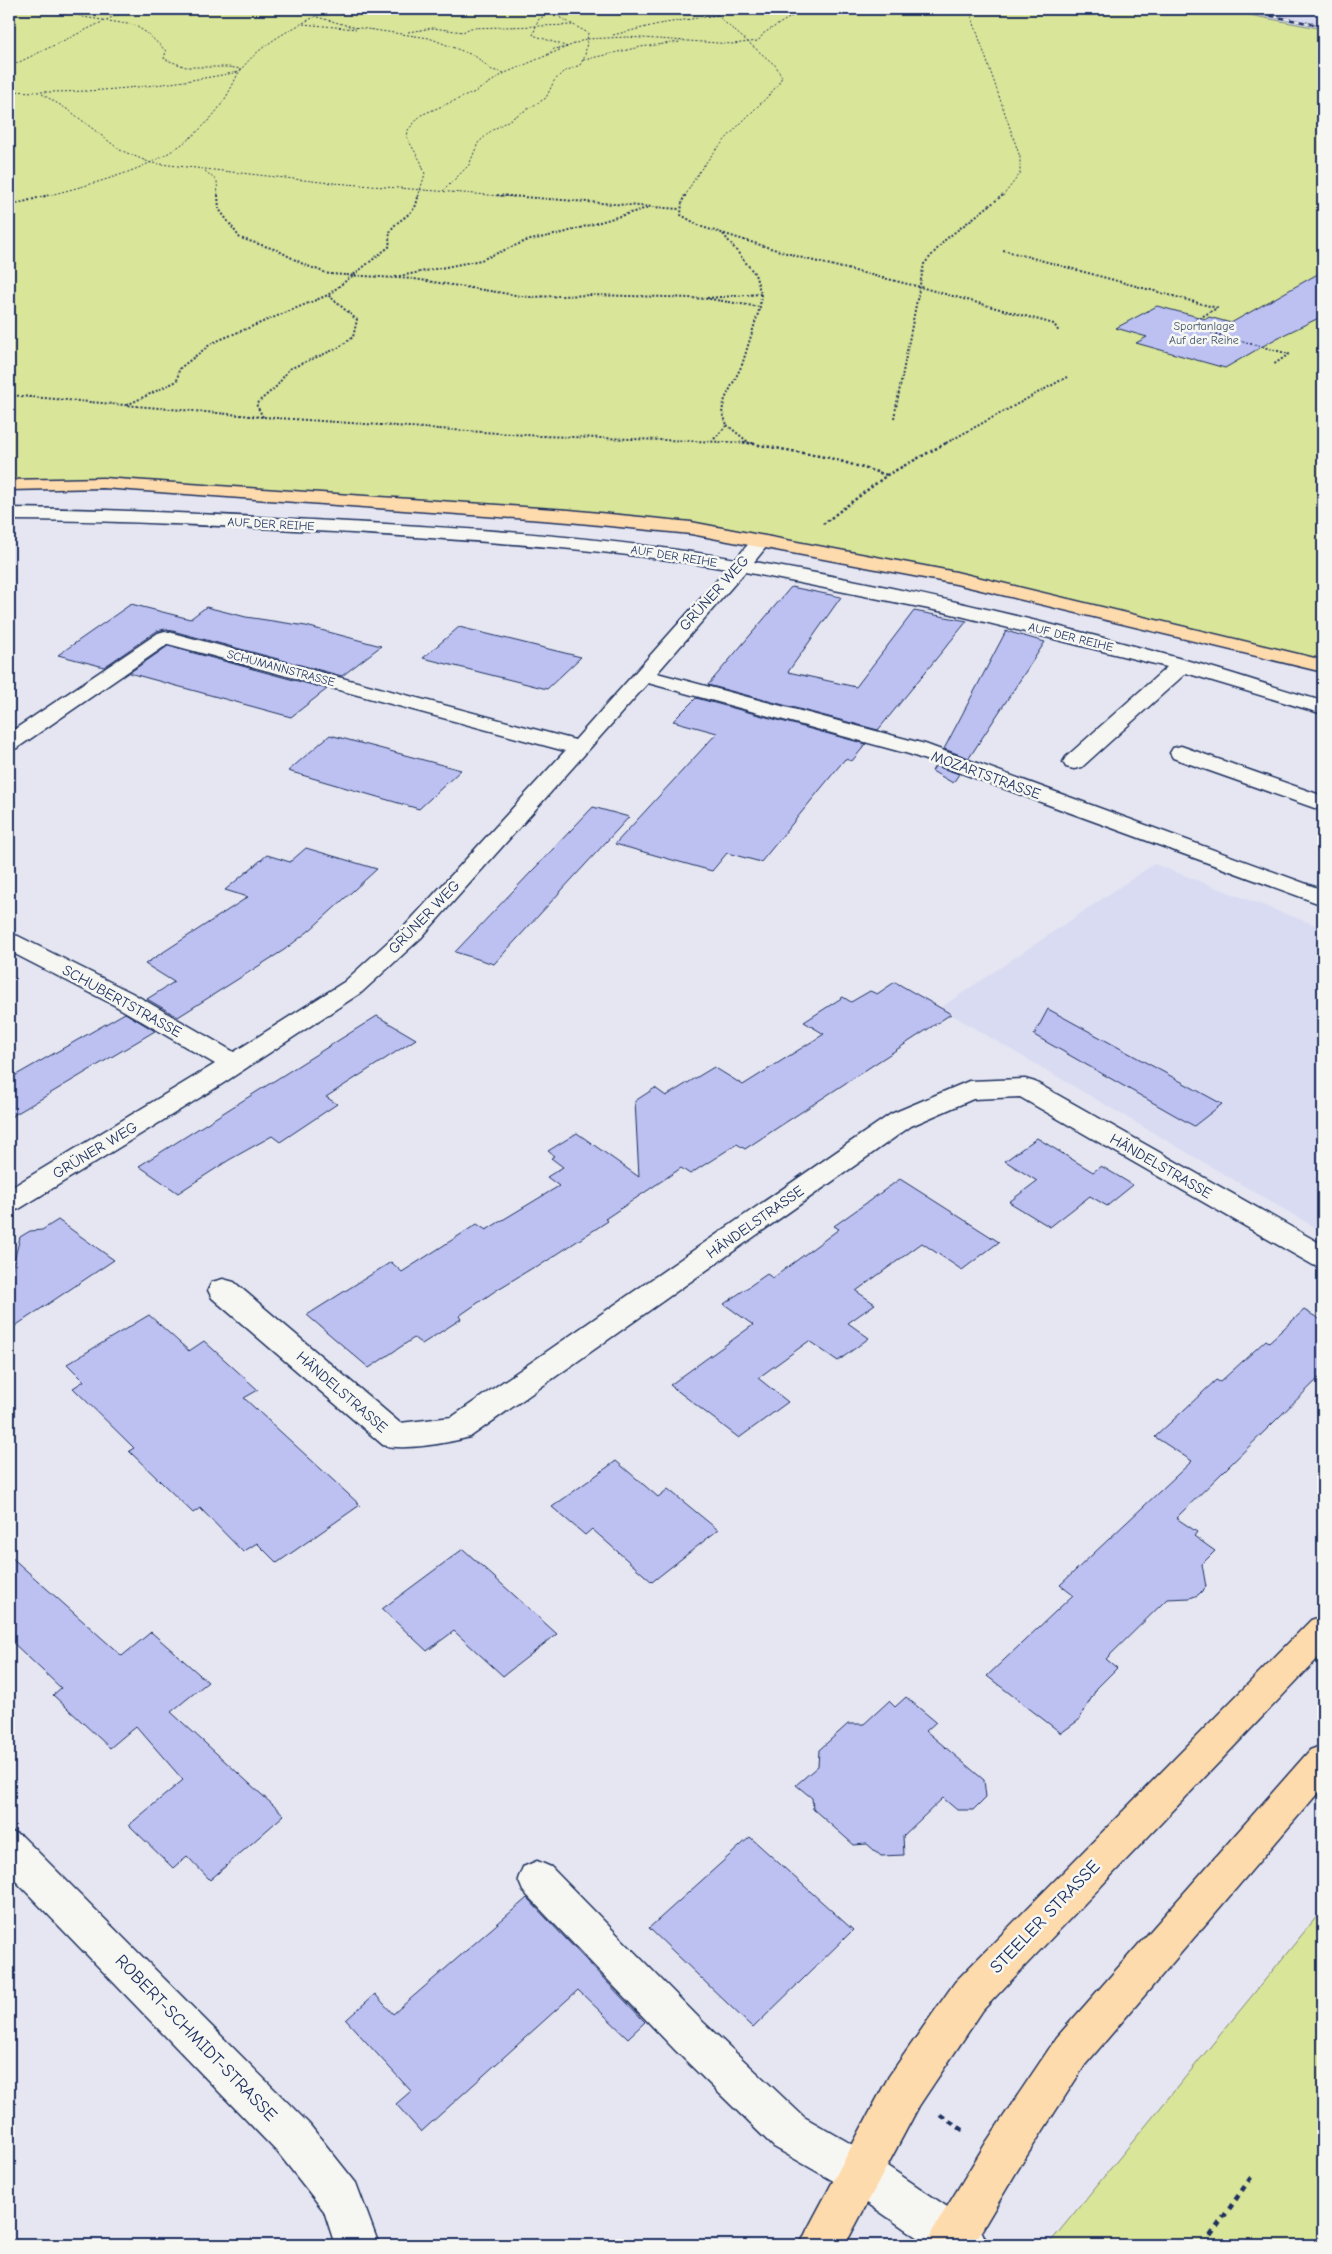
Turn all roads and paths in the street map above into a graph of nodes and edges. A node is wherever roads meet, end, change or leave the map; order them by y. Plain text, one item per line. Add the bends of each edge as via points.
1 (78, 9) edge
2 (129, 9) edge
3 (330, 9) edge
4 (555, 9) edge
5 (560, 9) edge
6 (718, 9) edge
7 (804, 9) edge
8 (969, 9) edge
9 (717, 15) junction
10 (316, 16) junction
11 (108, 22) junction
12 (303, 24) junction
13 (576, 25) junction
14 (534, 27) junction
15 (371, 28) junction
16 (388, 31) junction
17 (608, 36) junction
18 (586, 39) junction
19 (690, 42) junction
20 (746, 42) junction
21 (568, 47) junction
22 (583, 60) junction
23 (9, 67) edge
24 (242, 69) junction
25 (239, 72) junction
26 (505, 73) junction
27 (9, 91) edge
28 (42, 94) junction
29 (151, 163) junction
30 (205, 170) junction
31 (419, 190) junction
32 (443, 192) junction
33 (9, 206) edge
34 (651, 207) junction
35 (679, 209) junction
36 (721, 233) junction
37 (1003, 250) dead end
38 (353, 277) junction
39 (390, 278) junction
40 (920, 287) junction
41 (761, 294) junction
42 (328, 295) junction
43 (691, 299) junction
44 (760, 307) junction
45 (1059, 332) dead end
46 (1273, 365) dead end
47 (1067, 377) dead end
48 (9, 396) edge
49 (127, 406) junction
50 (263, 417) junction
51 (894, 418) dead end
52 (726, 425) junction
53 (713, 440) junction
54 (748, 442) junction
55 (887, 475) junction
56 (9, 485) edge
57 (9, 514) edge
58 (762, 541) junction
59 (796, 547) junction
60 (738, 566) junction
61 (1182, 665) junction
62 (1323, 666) edge
63 (642, 675) junction
64 (1323, 708) edge
65 (9, 743) edge
66 (580, 748) junction
67 (1181, 753) dead end
68 (1074, 762) dead end
69 (1323, 804) edge
70 (1323, 898) edge
71 (9, 941) edge
72 (234, 1064) junction
73 (9, 1202) edge
74 (1323, 1258) edge
75 (223, 1290) dead end
76 (1323, 1630) edge
77 (1323, 1761) edge
78 (9, 1848) edge
79 (537, 1879) dead end
80 (904, 2091) junction
81 (1002, 2156) junction
82 (859, 2172) junction
83 (1252, 2176) dead end
84 (956, 2242) edge
85 (357, 2245) edge
86 (822, 2245) edge
87 (1204, 2245) edge

1 - 11 path via 78,16
2 - 11 path
3 - 10 path
4 - 14 path via 538,20
5 - 13 path via 559,17
6 - 9 path
7 - 20 path via 764,33 758,41
8 - 40 path via 1016,142 1020,174 1000,197 931,252 924,264
9 - 17 path
9 - 20 path
10 - 12 path
10 - 15 path via 353,27
11 - 23 path
11 - 24 path via 130,24 144,30 166,51 163,57 179,65
12 - 15 path
12 - 24 path
13 - 14 path
13 - 18 path via 588,34
14 - 16 path via 470,28 463,32 433,28
14 - 21 path via 533,35
15 - 16 path
16 - 26 path via 419,35 459,48 492,70
17 - 18 path
17 - 19 path
18 - 21 path
18 - 22 path
19 - 20 path
19 - 22 path via 640,47
20 - 35 path via 776,66 782,77 780,83 707,160
21 - 26 path
22 - 32 path via 580,66 564,72 554,81 546,98 491,131 478,143 469,166
24 - 25 path
25 - 28 path via 159,87
25 - 29 path via 222,103 204,126 178,148
26 - 31 path via 475,92 421,115 408,130 407,138 425,169
27 - 28 path
28 - 29 path via 64,106 109,145 131,158
29 - 30 path
29 - 33 path
30 - 31 path
30 - 38 path via 217,181 219,208 240,238 277,250 317,270
31 - 32 path
31 - 38 path via 415,207 390,230 390,246
32 - 34 path
34 - 35 path
34 - 39 path via 526,241 481,260
35 - 36 path via 681,215 692,223
36 - 40 path via 806,259
36 - 41 path via 755,274
37 - 46 path via 1217,308 1186,326 1289,354
38 - 39 path
38 - 42 path
39 - 43 path via 528,297 592,295
40 - 45 path via 1054,324
40 - 51 path
41 - 43 path
41 - 44 path
42 - 49 path via 212,343 179,369 177,381
42 - 50 path via 357,320 353,337 338,348 289,369 277,386 256,404
43 - 44 path
44 - 52 path via 742,365 725,399 722,411
47 - 55 path
48 - 49 path
49 - 50 path
50 - 53 path via 561,436
52 - 53 path
52 - 54 path
53 - 54 path
54 - 55 path via 830,458
55 - 59 path via 840,508
56 - 58 main road, AUF DER REIHE via 103,483 559,515 691,528
57 - 60 street, AUF DER REIHE via 84,514 414,532 624,548
58 - 59 main road, AUF DER REIHE
58 - 60 street, GRÜNER WEG
59 - 62 main road, AUF DER REIHE via 956,578
60 - 61 street, AUF DER REIHE via 982,615
60 - 63 street, GRÜNER WEG
61 - 64 street, AUF DER REIHE
61 - 68 street
63 - 66 street, GRÜNER WEG
63 - 70 street, MOZARTSTRASSE via 916,750
65 - 66 street, SCHUMANNSTRASSE via 165,637
66 - 72 street, GRÜNER WEG via 412,933 353,987
67 - 69 street
71 - 72 street, SCHUBERTSTRASSE via 123,999
72 - 73 street, GRÜNER WEG
74 - 75 street, HÄNDELSTRASSE via 1025,1088 969,1090 901,1120 459,1428 394,1436
76 - 80 main road, STEELER STRASSE via 969,1996
77 - 81 main road via 1071,2051
78 - 85 street, ROBERT-SCHMIDT-STRASSE via 294,2140 341,2198
79 - 82 street via 689,2036 789,2132
80 - 81 path
80 - 82 main road, STEELER STRASSE
81 - 84 main road
82 - 84 street
82 - 86 main road, STEELER STRASSE
83 - 87 path

